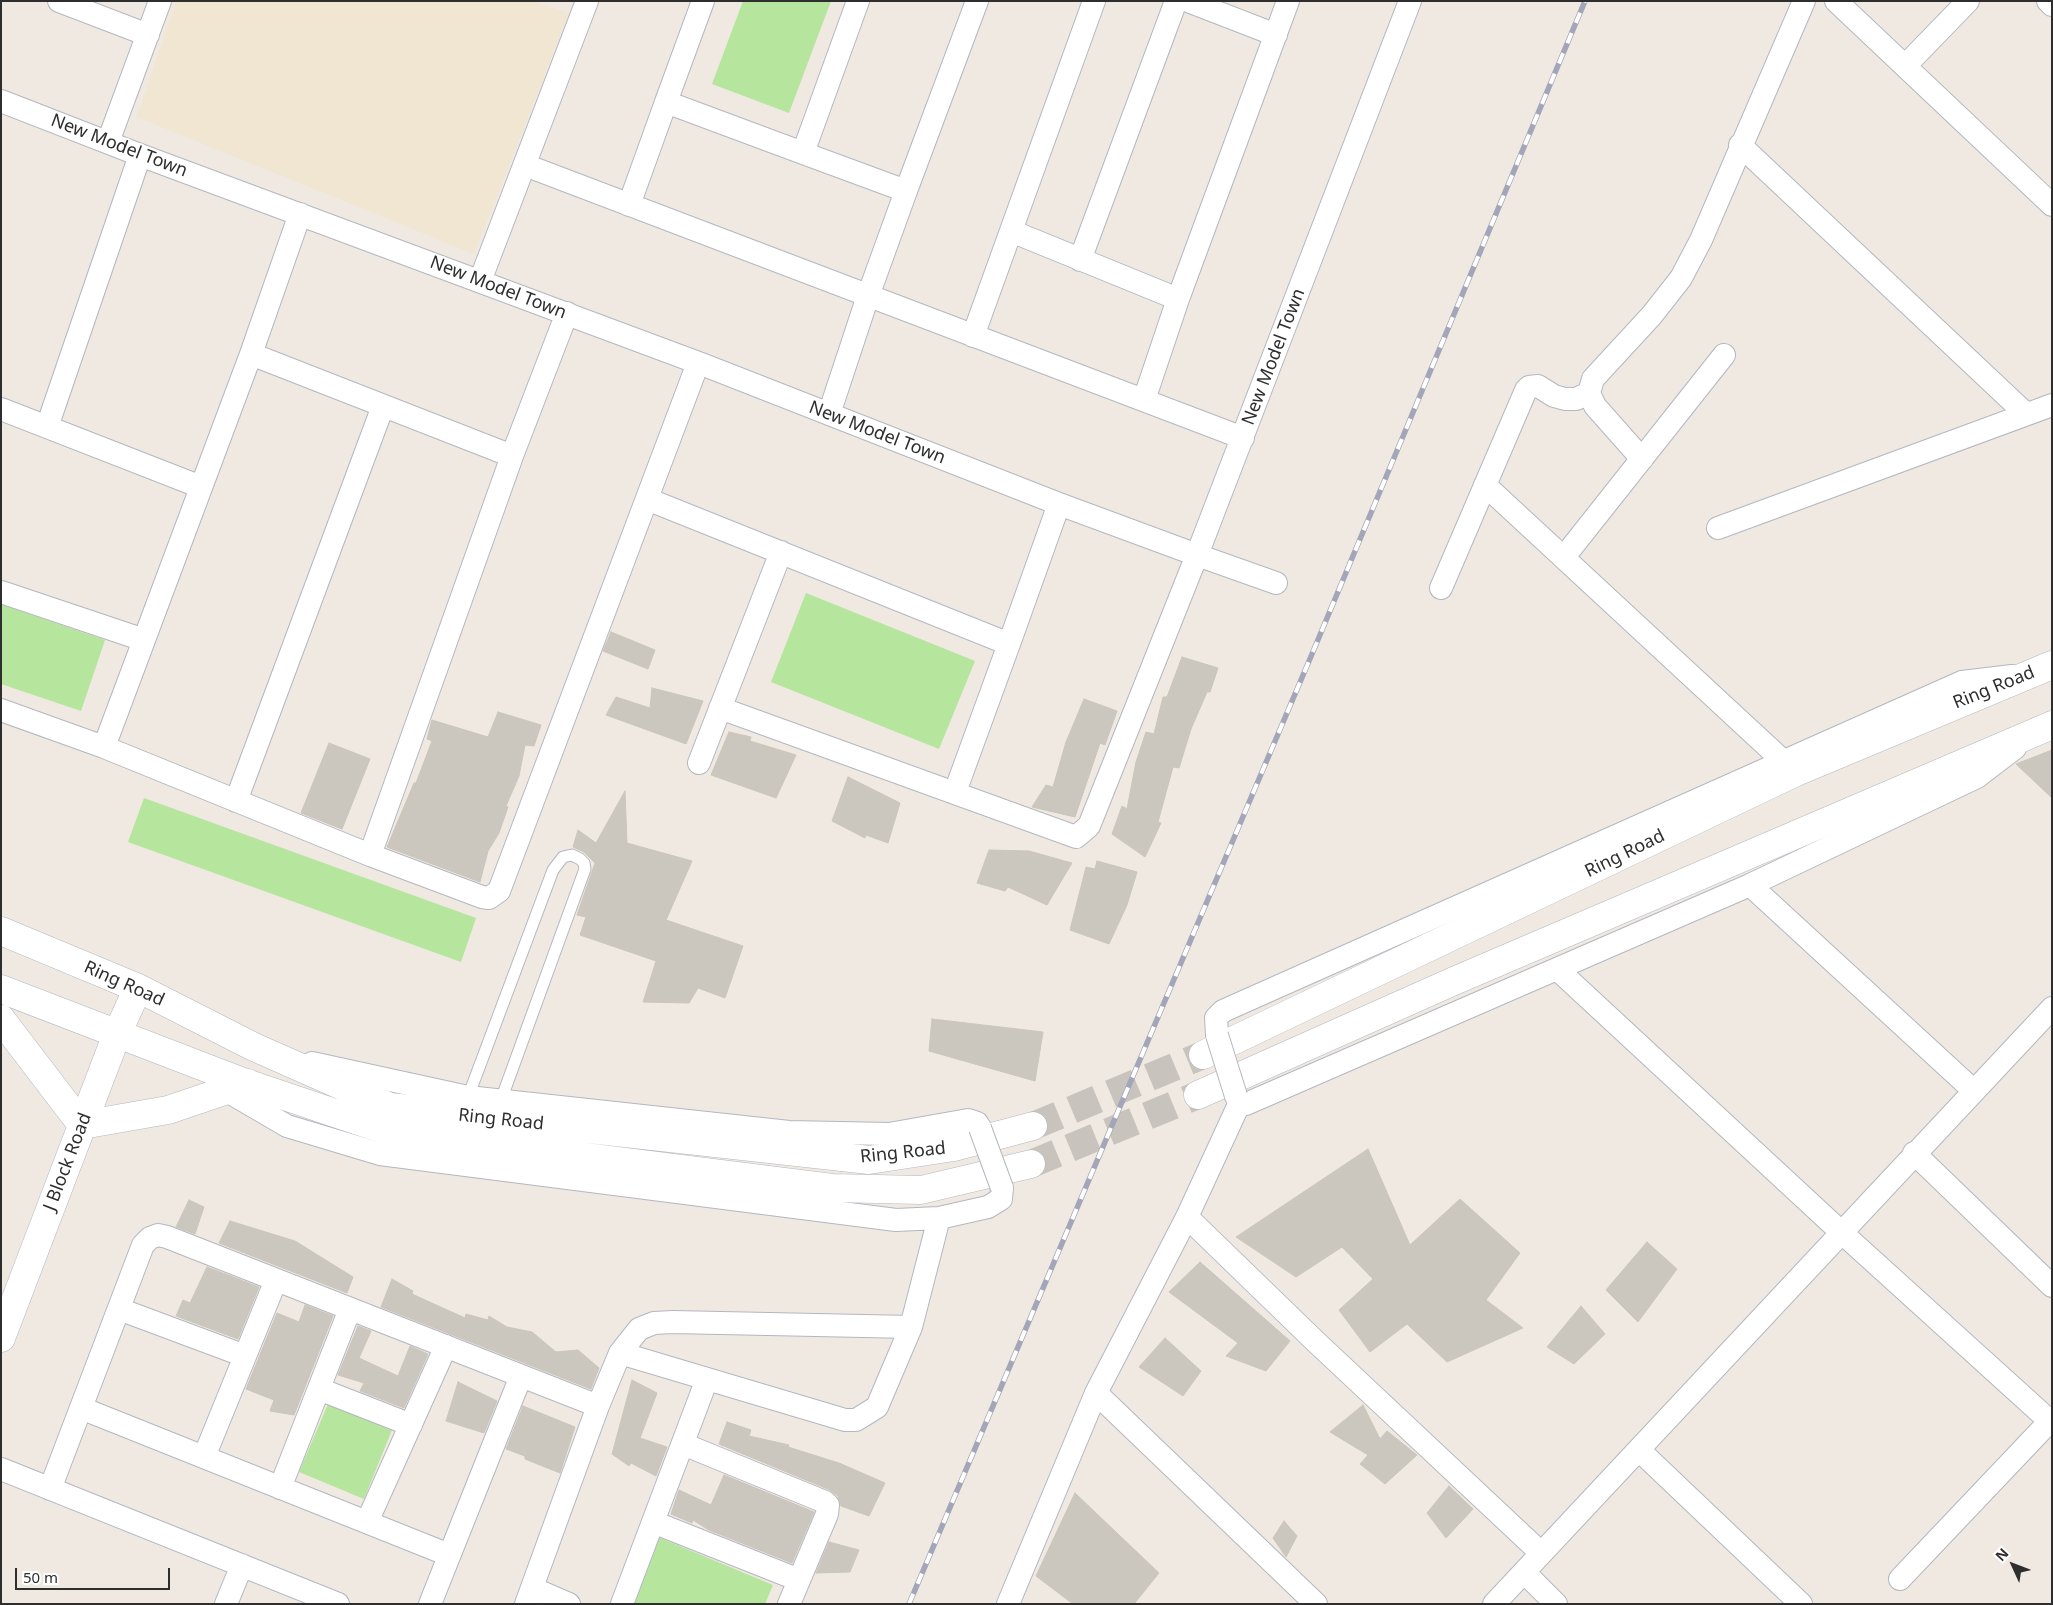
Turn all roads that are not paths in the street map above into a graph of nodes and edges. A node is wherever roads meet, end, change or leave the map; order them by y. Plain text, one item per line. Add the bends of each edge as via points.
1 (59, 1) edge
2 (160, 1) edge
3 (587, 1) edge
4 (703, 1) edge
5 (858, 1) edge
6 (977, 1) edge
7 (1094, 1) edge
8 (1176, 1) edge
9 (1188, 1) edge
10 (1288, 1) edge
11 (1410, 1) edge
12 (1804, 1) edge
13 (1836, 1) edge
14 (1968, 1) edge
15 (2048, 1) edge
16 (2052, 5) edge
17 (148, 35) junction
18 (1276, 35) junction
19 (1905, 66) junction
20 (1, 100) edge
21 (666, 102) junction
22 (108, 142) junction
23 (1740, 145) junction
24 (804, 152) junction
25 (140, 155) junction
26 (524, 165) junction
27 (906, 192) junction
28 (630, 205) junction
29 (2052, 205) edge
30 (300, 214) junction
31 (1011, 232) junction
32 (1080, 260) junction
33 (480, 281) junction
34 (868, 296) junction
35 (1178, 299) junction
36 (567, 313) junction
37 (973, 336) junction
38 (251, 354) junction
39 (1724, 355) dead end
40 (698, 363) junction
41 (1589, 393) junction
42 (1144, 400) junction
43 (2052, 405) edge
44 (383, 406) junction
45 (1, 409) edge
46 (829, 414) junction
47 (2026, 414) junction
48 (47, 427) junction
49 (1243, 438) junction
50 (512, 456) junction
51 (1642, 458) junction
52 (1485, 484) junction
53 (202, 486) junction
54 (647, 499) junction
55 (1060, 504) junction
56 (1718, 528) dead end
57 (781, 552) junction
58 (1197, 555) junction
59 (1564, 557) junction
60 (1276, 583) dead end
61 (1441, 588) dead end
62 (1, 592) edge
63 (144, 640) junction
64 (1010, 644) junction
65 (2052, 665) edge
66 (2025, 674) junction
67 (720, 708) junction
68 (1, 710) edge
69 (2046, 727) edge
70 (104, 747) junction
71 (1782, 760) junction
72 (699, 763) dead end
73 (955, 792) junction
74 (236, 801) junction
75 (370, 855) junction
76 (1750, 884) junction
77 (1, 931) edge
78 (1557, 969) junction
79 (138, 988) junction
80 (1, 990) edge
81 (2052, 1008) edge
82 (1, 1019) edge
83 (117, 1034) junction
84 (1210, 1045) junction
85 (254, 1047) junction
86 (238, 1087) junction
87 (1973, 1090) junction
88 (1198, 1095) tunnel mouth
89 (468, 1097) junction
90 (1238, 1099) junction
91 (501, 1100) junction
92 (82, 1124) junction
93 (1033, 1126) tunnel mouth
94 (1914, 1153) junction
95 (1031, 1164) tunnel mouth
96 (1187, 1217) junction
97 (938, 1218) junction
98 (1841, 1232) junction
99 (276, 1280) junction
100 (2052, 1286) edge
101 (119, 1309) junction
102 (350, 1309) junction
103 (911, 1327) junction
104 (2, 1335) edge
105 (446, 1346) junction
106 (620, 1353) junction
107 (245, 1356) junction
108 (522, 1376) junction
109 (707, 1379) junction
110 (319, 1389) junction
111 (1096, 1393) junction
112 (598, 1406) junction
113 (81, 1408) junction
114 (2051, 1422) edge
115 (411, 1425) junction
116 (682, 1444) junction
117 (1639, 1450) junction
118 (204, 1457) junction
119 (1, 1470) edge
120 (280, 1488) junction
121 (50, 1489) junction
122 (367, 1522) junction
123 (653, 1522) junction
124 (1541, 1553) junction
125 (450, 1555) junction
126 (242, 1565) junction
127 (1524, 1572) junction
128 (1900, 1579) dead end
129 (799, 1580) junction
130 (529, 1596) edge
131 (226, 1604) edge
132 (338, 1604) edge
133 (430, 1604) edge
134 (569, 1604) edge
135 (622, 1604) edge
136 (789, 1604) edge
137 (1008, 1604) edge
138 (1316, 1604) edge
139 (1494, 1604) edge
140 (1556, 1604) edge
141 (1801, 1604) edge

1 - 17 street
2 - 17 street
3 - 26 street
4 - 21 street
5 - 24 street
6 - 27 street
7 - 31 street
8 - 32 street
9 - 18 street
10 - 18 street
11 - 49 street, New Model Town
12 - 23 street
13 - 19 street
14 - 19 street
15 - 16 street
17 - 22 street
18 - 35 street
19 - 29 street
20 - 22 street, New Model Town
21 - 24 street
21 - 28 street
22 - 25 street, New Model Town
23 - 41 street via 1701,240 1681,278 1593,379
23 - 47 street
24 - 27 street
25 - 30 street, New Model Town
25 - 48 street
26 - 28 street
26 - 33 street
27 - 34 street
28 - 34 street
30 - 33 street, New Model Town
30 - 38 street
31 - 32 street
31 - 37 street
32 - 35 street
33 - 36 street, New Model Town
34 - 37 street
34 - 46 street
35 - 42 street
36 - 40 street, New Model Town
36 - 50 street
37 - 42 street
38 - 44 street
38 - 53 street
39 - 51 street
40 - 46 street, New Model Town
40 - 54 street
41 - 51 street via 1608,422
41 - 52 street via 1565,399 1538,386 1529,387
42 - 49 street
43 - 47 street
44 - 50 street
44 - 74 street
45 - 48 street
46 - 55 street, New Model Town
47 - 56 street
48 - 53 street
49 - 58 street, New Model Town
50 - 75 street
51 - 59 street
52 - 59 street
52 - 61 street
53 - 63 street
54 - 57 street
54 - 75 street via 499,891 489,898 482,897
55 - 58 street, New Model Town
55 - 64 street
57 - 64 street
57 - 67 street
58 - 60 street
58 - 73 street via 1084,831 1076,837 1071,836
59 - 71 street
62 - 63 street
63 - 70 street
64 - 73 street
65 - 66 street, Ring Road
66 - 71 street via 1962,682
66 - 84 street, Ring Road via 1796,772
67 - 72 street
67 - 73 street
68 - 70 street
69 - 76 street via 1977,777
69 - 88 street via 1462,977
70 - 74 street
71 - 84 street via 1223,1011 1216,1018
74 - 75 street
76 - 78 street
76 - 87 street
77 - 79 street, Ring Road
78 - 90 street via 1246,1104
78 - 98 street
79 - 83 street, J Block Road
79 - 85 street, Ring Road
80 - 83 street, Ring Road
81 - 87 street
82 - 92 street
83 - 86 street, Ring Road
83 - 92 street, J Block Road
84 - 90 street, bridge
85 - 89 street via 342,1071
85 - 93 street, Ring Road via 390,1107 869,1160 954,1147
86 - 92 street via 168,1110
86 - 95 street, Ring Road via 394,1132 832,1188 921,1190
86 - 97 street via 287,1126 380,1154 896,1220
87 - 94 street
89 - 91 street
89 - 91 lane via 553,870 563,857 572,855 584,863 585,869
90 - 96 street
91 - 97 street, bridge via 789,1132 889,1134 968,1120 977,1123 1002,1188 1001,1198 988,1208
92 - 104 street, J Block Road
94 - 98 street
94 - 100 street
96 - 111 street
96 - 124 street
97 - 103 street
98 - 114 street
98 - 117 street
99 - 101 street via 158,1235 143,1245
99 - 102 street
99 - 107 street
101 - 107 street
101 - 113 street
102 - 105 street
102 - 110 street
103 - 106 street via 654,1323 639,1329
103 - 109 street via 877,1407 856,1420 845,1420
105 - 108 street
105 - 115 street
106 - 109 street
106 - 112 street
107 - 118 street
108 - 112 street
108 - 125 street
109 - 116 street
110 - 115 street
110 - 120 street
111 - 137 street
111 - 138 street
112 - 130 street
113 - 118 street
113 - 121 street
114 - 128 street
115 - 122 street
116 - 123 street
116 - 129 street via 826,1502 828,1514
117 - 124 street
117 - 141 street
118 - 120 street
119 - 121 street
120 - 122 street
121 - 126 street
122 - 125 street
123 - 129 street
123 - 135 street
124 - 127 street
125 - 133 street
126 - 131 street
126 - 132 street
127 - 139 street
127 - 140 street
129 - 136 street
130 - 134 street

